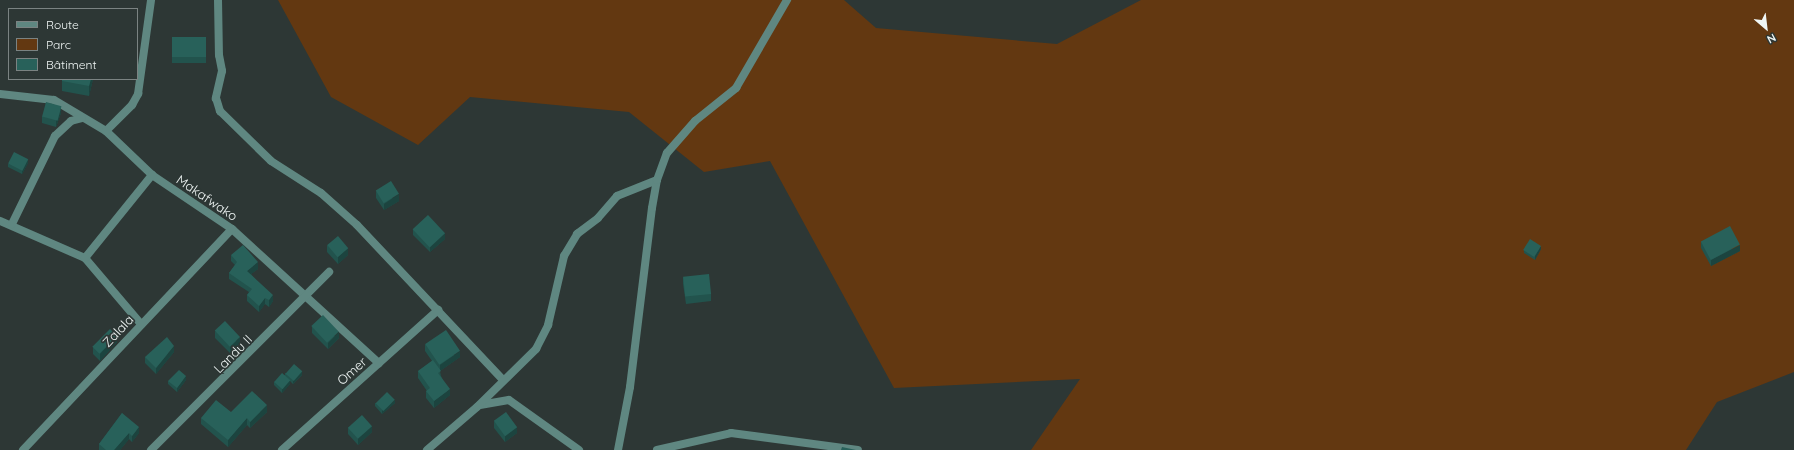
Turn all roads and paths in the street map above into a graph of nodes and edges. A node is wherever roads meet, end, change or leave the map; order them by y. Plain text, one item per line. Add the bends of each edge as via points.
1 (151, 0) edge
2 (218, 0) edge
3 (787, 0) edge
4 (0, 94) edge
5 (82, 118) junction
6 (106, 131) junction
7 (152, 175) junction
8 (657, 180) junction
9 (0, 221) edge
10 (12, 224) junction
11 (232, 229) junction
12 (85, 258) junction
13 (329, 272) dead end
14 (307, 297) junction
15 (438, 310) junction
16 (141, 324) junction
17 (379, 363) junction
18 (503, 380) junction
19 (477, 407) junction
20 (23, 450) edge
21 (151, 450) edge
22 (282, 450) edge
23 (427, 450) edge
24 (579, 450) edge
25 (618, 450) edge
26 (657, 450) edge
27 (858, 450) edge

1 - 6 street via 138,94 132,105
2 - 15 street via 219,55 222,71 216,98 220,111 271,161 321,193 357,225
3 - 8 street via 736,88 682,133 667,153
4 - 5 street, Makafwako via 54,100
5 - 6 street, Makafwako
5 - 10 street via 71,121 55,136
6 - 7 street, Makafwako
7 - 11 street, Makafwako
7 - 12 street
8 - 18 street via 617,196 598,218 577,234 564,256 543,338 522,365
8 - 25 street via 641,285 630,387
9 - 10 street
10 - 12 street
11 - 14 street, Makafwako
11 - 16 street, Zalala
12 - 16 street
13 - 14 street, Landu II
14 - 17 street, Makafwako
14 - 21 street, Landu II
15 - 17 street, Omer
15 - 18 street
16 - 20 street, Zalala
17 - 22 street, Omer
18 - 19 street
19 - 23 street
19 - 24 street via 509,400
26 - 27 street via 731,434

